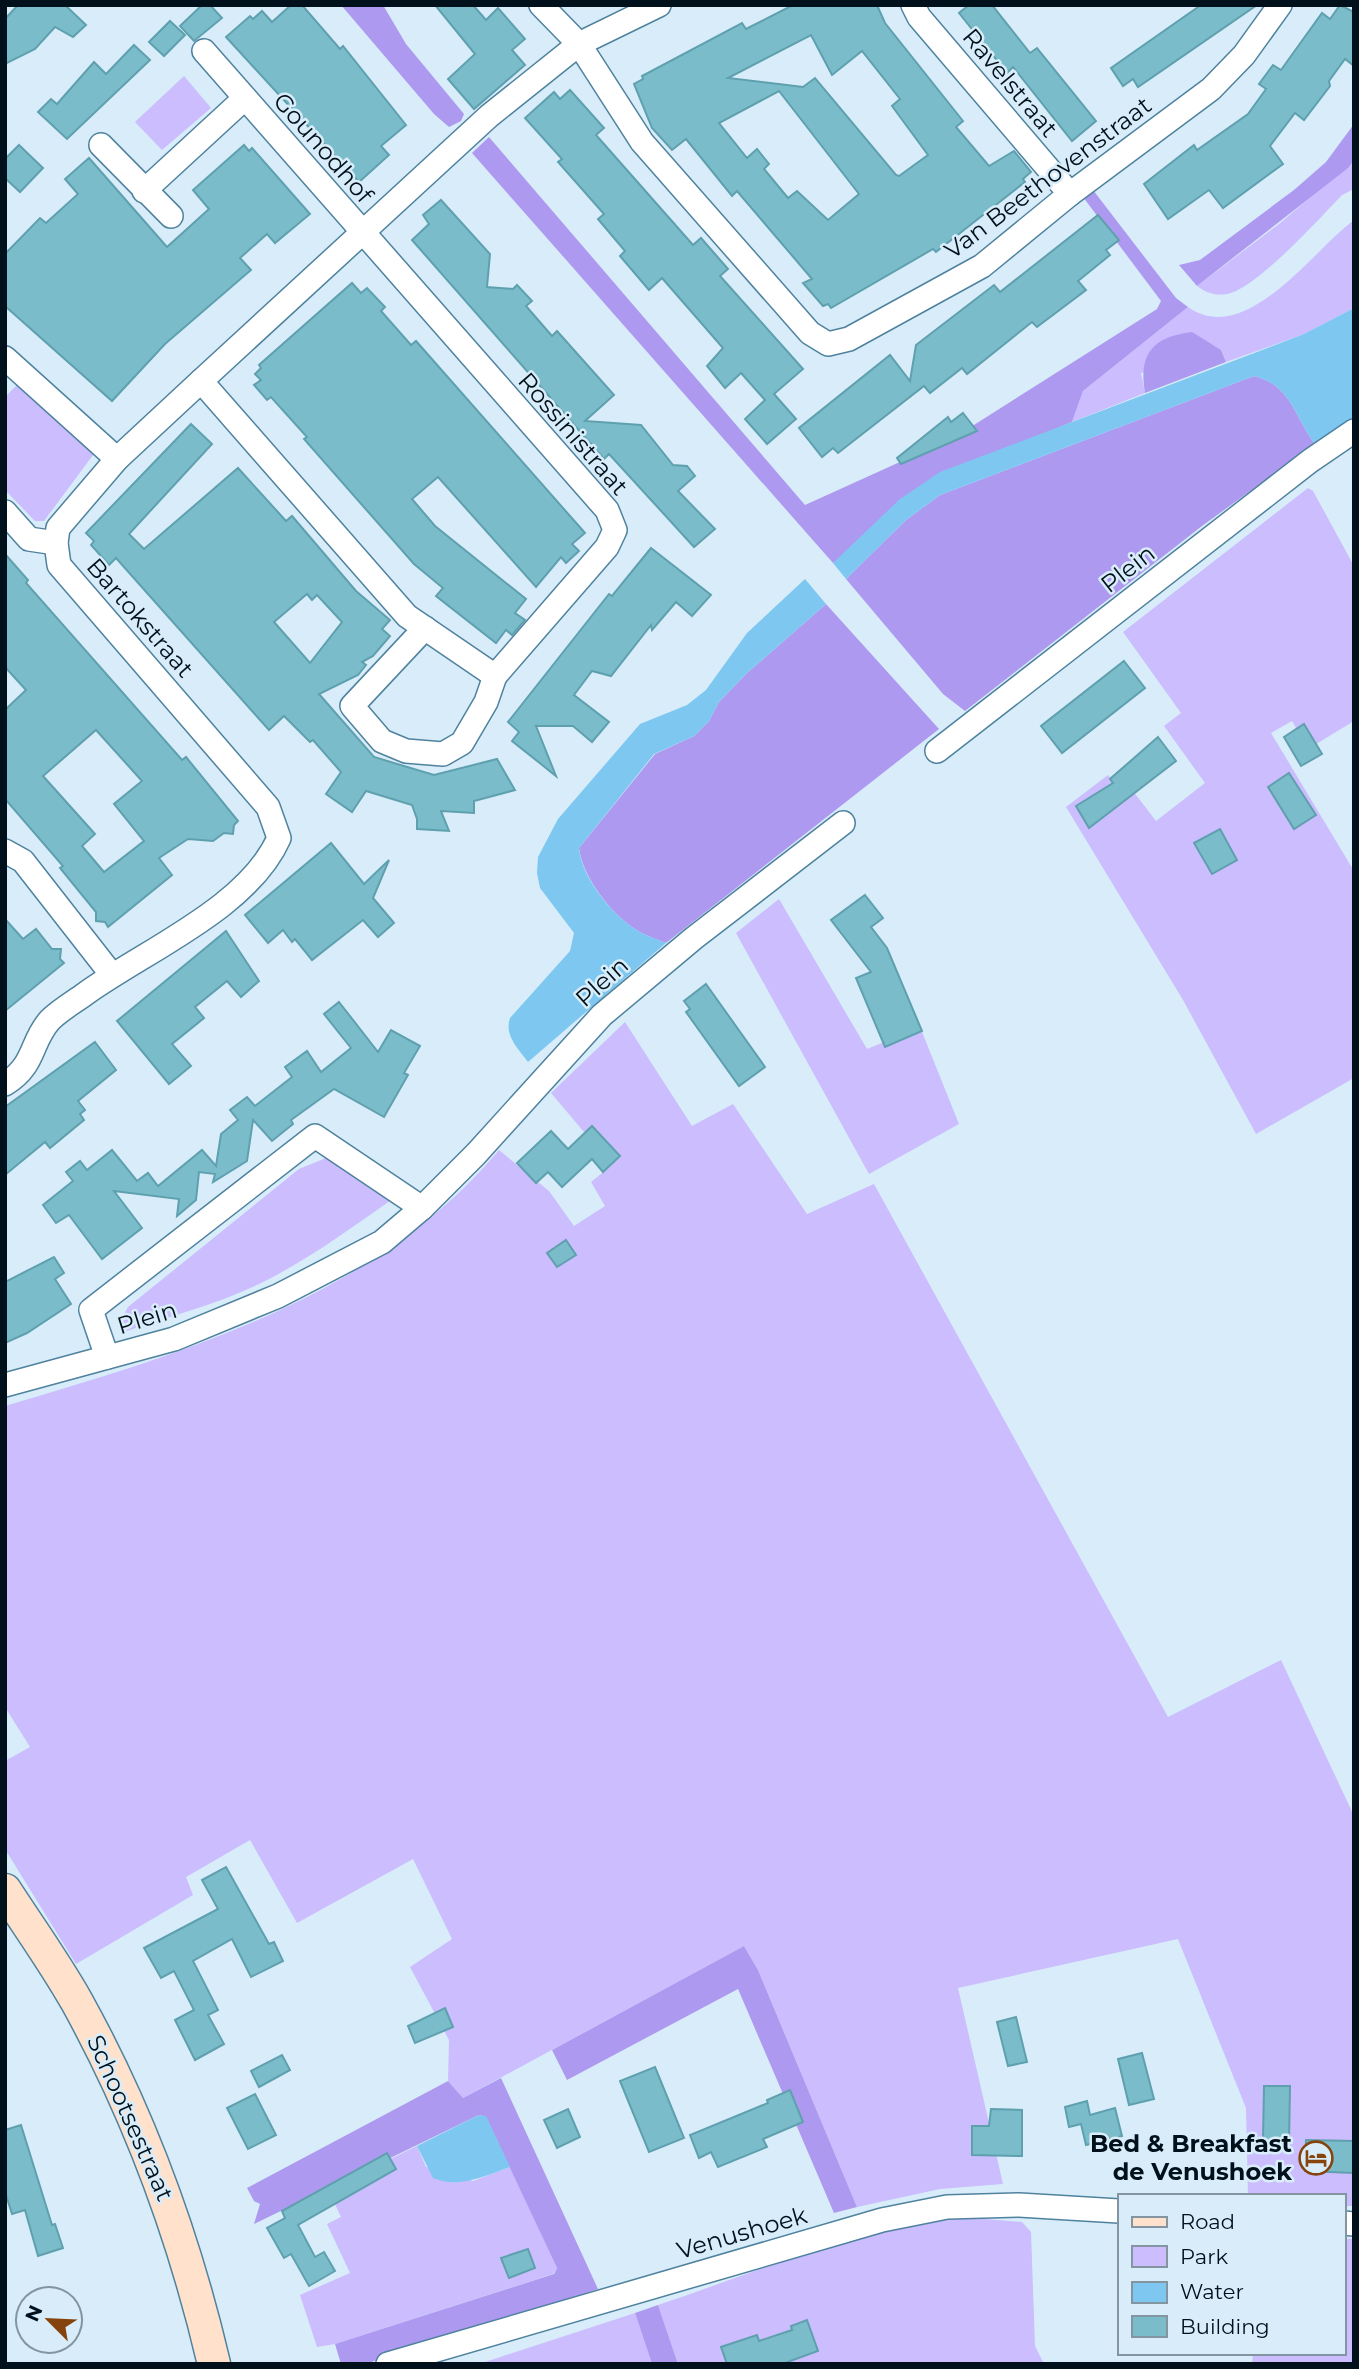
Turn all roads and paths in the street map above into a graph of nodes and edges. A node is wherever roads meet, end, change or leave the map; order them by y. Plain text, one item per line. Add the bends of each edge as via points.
1 (541, 5) edge
2 (659, 5) edge
3 (913, 5) edge
4 (1280, 5) edge
5 (579, 44) junction
6 (204, 51) dead end
7 (245, 98) junction
8 (101, 145) dead end
9 (144, 191) junction
10 (1070, 194) junction
11 (171, 216) dead end
12 (362, 232) junction
13 (8, 368) edge
14 (201, 381) junction
15 (1354, 431) edge
16 (117, 459) junction
17 (5, 512) edge
18 (56, 543) junction
19 (425, 628) junction
20 (495, 676) junction
21 (937, 751) dead end
22 (843, 823) dead end
23 (5, 851) edge
24 (112, 975) junction
25 (5, 1084) edge
26 (422, 1208) junction
27 (107, 1357) junction
28 (5, 1385) edge
29 (5, 1890) edge
30 (1118, 2211) edge
31 (214, 2364) edge
32 (388, 2364) edge

1 - 5 street
2 - 5 street
3 - 10 street, Ravelstraat
4 - 10 street, Van Beethovenstraat via 1244,55 1211,89
5 - 10 street, Van Beethovenstraat via 642,142 810,333 828,344 849,339 982,266
5 - 12 street via 489,116
6 - 7 street, Gounodhof
7 - 9 street, Gounodhof
7 - 12 street, Gounodhof
8 - 9 street
9 - 11 street
12 - 14 street
12 - 20 street, Rossinistraat via 607,510 615,530 607,547
13 - 16 street
14 - 16 street
14 - 19 street via 407,616
15 - 21 street, Plein
16 - 18 street via 58,528
17 - 18 street via 29,539
18 - 24 street, Bartokstraat via 59,565 268,807 279,838 271,856 217,911
19 - 20 street
19 - 20 street, Rossinistraat via 352,706 382,741 406,751 443,754 462,743
22 - 26 street, Plein via 602,1016
23 - 24 street via 23,861
24 - 25 street, Bartokstraat via 50,1020 22,1074
26 - 27 street, Plein via 382,1242 278,1296 174,1339
26 - 27 street, Plein via 315,1136 91,1310
27 - 28 street, Plein
29 - 31 main road, Schootsestraat via 76,2001 134,2115 183,2245
30 - 32 street, Venushoek via 1019,2205 947,2207 882,2220

